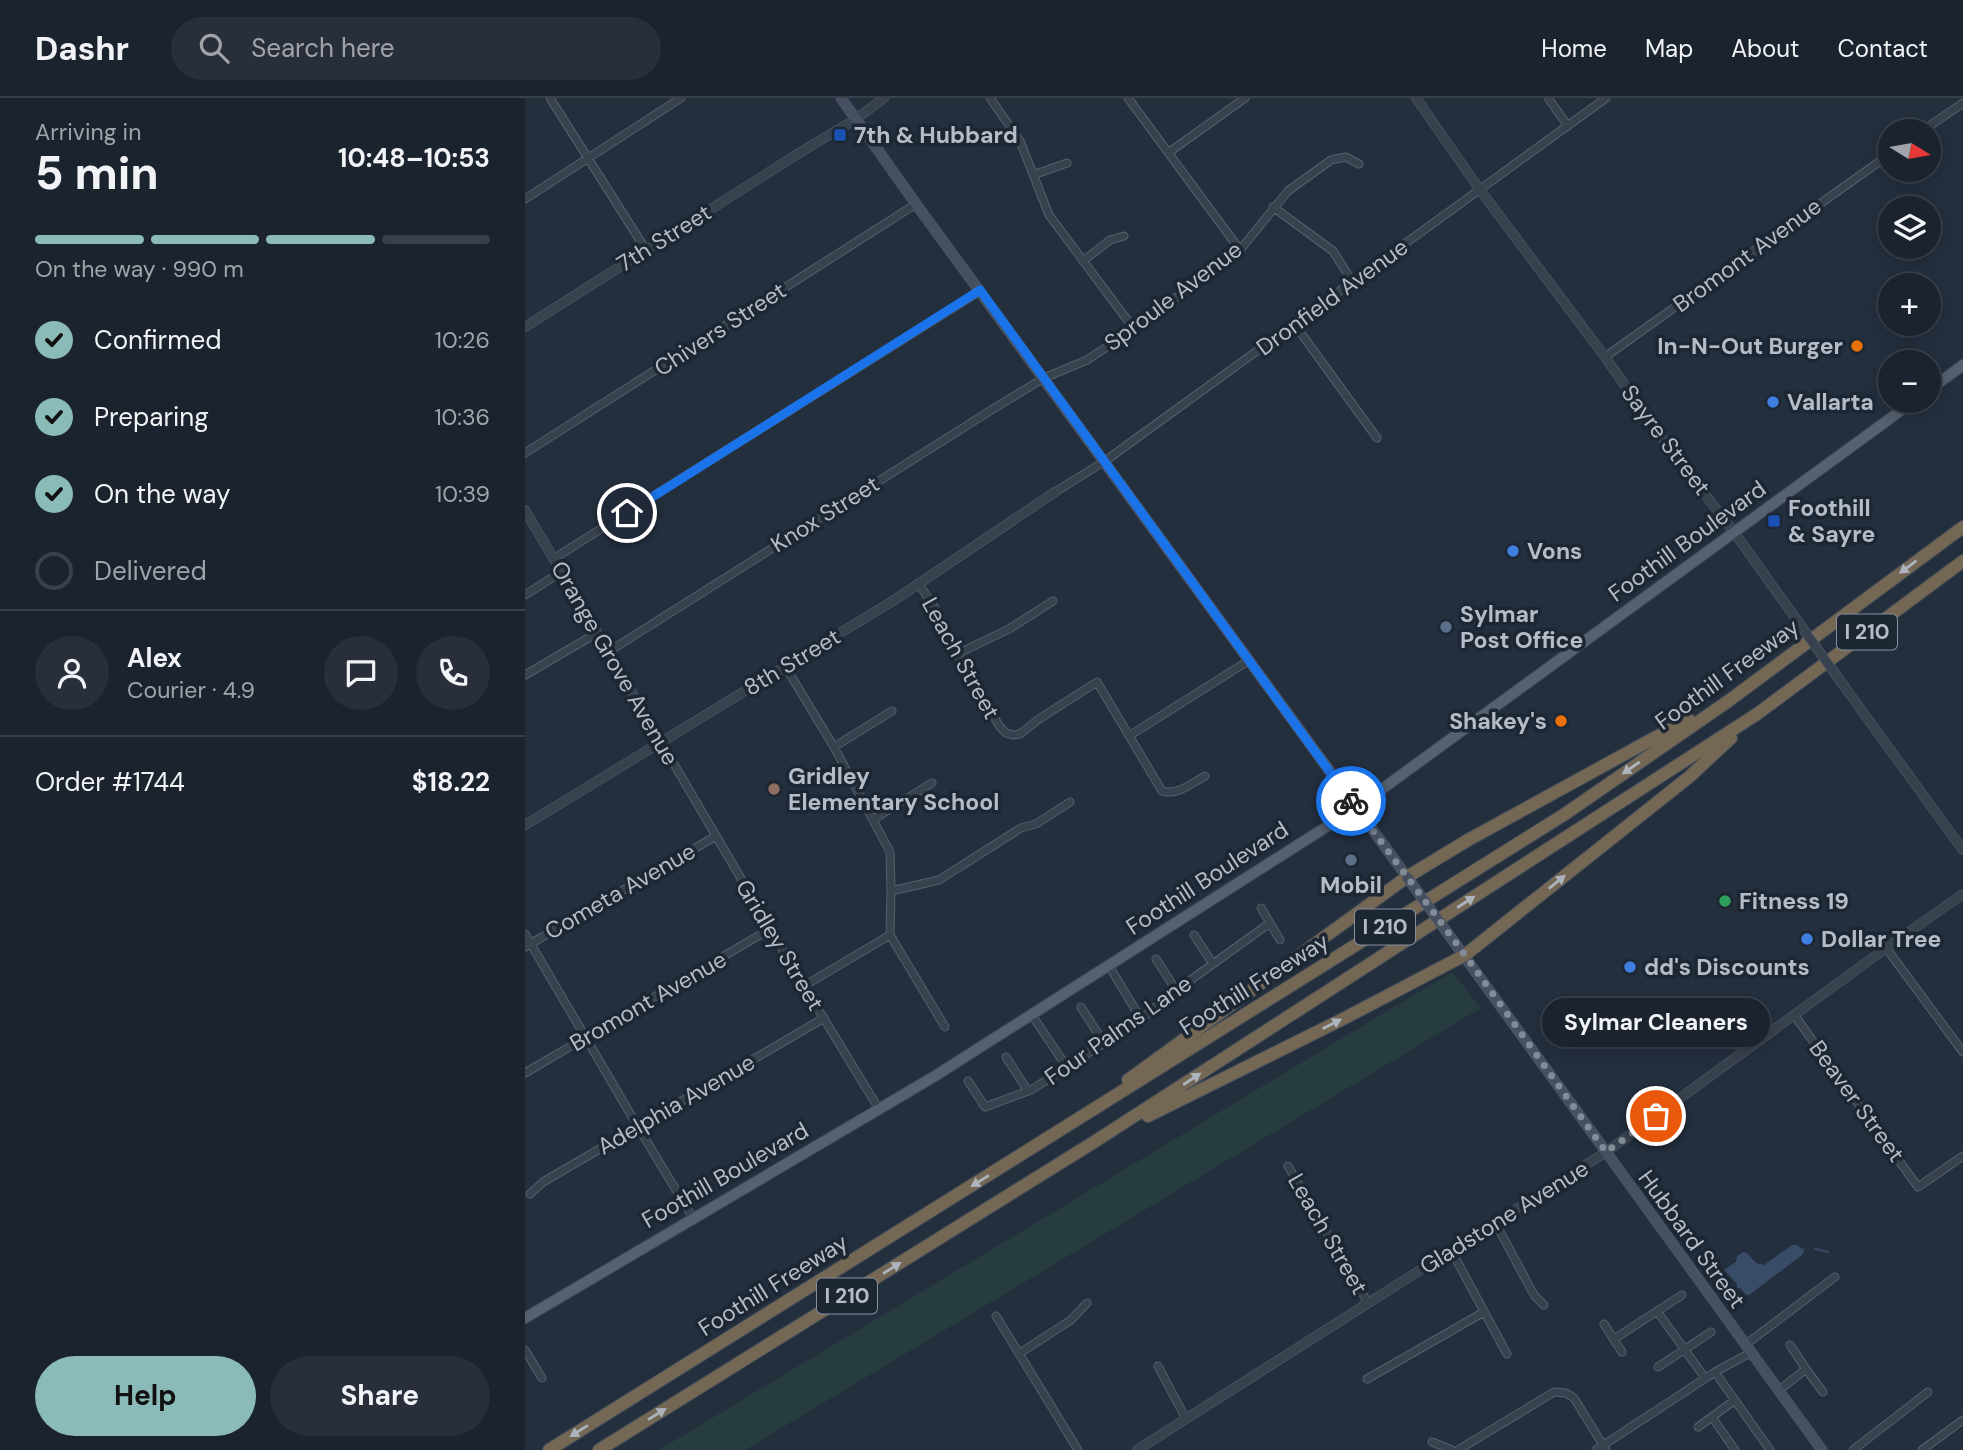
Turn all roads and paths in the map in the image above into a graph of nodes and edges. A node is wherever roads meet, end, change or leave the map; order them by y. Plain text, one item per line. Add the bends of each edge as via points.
1 (550, 98) edge
2 (681, 98) edge
3 (841, 98) edge
4 (884, 98) edge
5 (990, 98) edge
6 (1128, 98) edge
7 (1245, 98) edge
8 (1416, 98) edge
9 (1548, 98) edge
10 (1607, 98) edge
11 (1963, 103) edge
12 (856, 119) junction
13 (1940, 119) edge
14 (1568, 125) junction
15 (1168, 153) junction
16 (588, 159) junction
17 (1878, 162) edge
18 (1067, 163) dead end
19 (1359, 164) dead end
20 (1033, 175) junction
21 (1480, 190) junction
22 (525, 199) edge
23 (916, 204) junction
24 (1273, 207) junction
25 (1124, 236) dead end
26 (646, 250) junction
27 (1240, 250) junction
28 (1083, 261) junction
29 (1352, 281) junction
30 (980, 290) junction
31 (1295, 325) junction
32 (525, 327) edge
33 (1134, 329) junction
34 (1605, 357) junction
35 (1963, 365) edge
36 (1044, 379) junction
37 (1941, 381) edge
38 (1898, 413) edge
39 (1377, 438) dead end
40 (525, 453) edge
41 (1105, 461) junction
42 (1055, 492) joint
43 (525, 510) edge
44 (1963, 527) edge
45 (1734, 532) junction
46 (553, 559) junction
47 (1963, 561) edge
48 (561, 572) junction
49 (918, 583) junction
50 (525, 595) edge
51 (1053, 601) dead end
52 (597, 633) junction
53 (608, 652) junction
54 (957, 654) junction
55 (1248, 661) junction
56 (785, 666) junction
57 (525, 675) edge
58 (1727, 702) junction
59 (892, 711) dead end
60 (1757, 714) junction
61 (1129, 736) junction
62 (661, 742) junction
63 (834, 747) junction
64 (1205, 776) dead end
65 (683, 779) joint
66 (932, 783) dead end
67 (1070, 802) dead end
68 (1356, 808) junction
69 (874, 819) junction
70 (525, 825) edge
71 (716, 836) junction
72 (1963, 850) edge
73 (1407, 877) junction
74 (891, 891) junction
75 (1963, 894) edge
76 (1261, 908) dead end
77 (1270, 923) junction
78 (770, 929) junction
79 (525, 934) edge
80 (890, 935) junction
81 (1194, 935) dead end
82 (1280, 940) dead end
83 (528, 945) edge
84 (1886, 948) junction
85 (1465, 955) junction
86 (1156, 959) dead end
87 (1213, 964) junction
88 (1109, 966) junction
89 (804, 986) junction
90 (1176, 990) junction
91 (1081, 1007) dead end
92 (1031, 1014) junction
93 (1795, 1016) junction
94 (824, 1018) junction
95 (1141, 1019) junction
96 (945, 1027) dead end
97 (586, 1037) junction
98 (1104, 1043) junction
99 (1963, 1052) edge
100 (1006, 1057) dead end
101 (1067, 1067) junction
102 (525, 1073) edge
103 (968, 1081) dead end
104 (1028, 1091) junction
105 (879, 1109) junction
106 (638, 1127) junction
107 (1094, 1142) junction
108 (1038, 1145) junction
109 (1606, 1152) junction
110 (1963, 1156) edge
111 (1288, 1166) dead end
112 (530, 1194) dead end
113 (693, 1217) junction
114 (1495, 1222) junction
115 (1451, 1250) junction
116 (1835, 1277) dead end
117 (1682, 1295) dead end
118 (1087, 1303) dead end
119 (1368, 1303) junction
120 (1544, 1305) dead end
121 (1657, 1311) junction
122 (1484, 1312) junction
123 (996, 1316) dead end
124 (525, 1318) edge
125 (1604, 1324) dead end
126 (1711, 1332) dead end
127 (1613, 1339) junction
128 (1790, 1345) dead end
129 (1684, 1349) junction
130 (1747, 1349) junction
131 (525, 1350) edge
132 (1622, 1352) dead end
133 (1020, 1353) junction
134 (1507, 1354) dead end
135 (1158, 1366) dead end
136 (1658, 1367) dead end
137 (1806, 1369) junction
138 (1715, 1372) junction
139 (542, 1378) dead end
140 (1705, 1378) junction
141 (1367, 1380) dead end
142 (1778, 1391) junction
143 (1823, 1392) dead end
144 (1928, 1392) dead end
145 (1735, 1400) junction
146 (1712, 1417) junction
147 (1186, 1419) junction
148 (1963, 1420) edge
149 (1699, 1427) dead end
150 (1432, 1442) dead end
151 (1602, 1449) edge
152 (548, 1450) edge
153 (599, 1450) edge
154 (1078, 1450) edge
155 (1137, 1450) edge
156 (1452, 1450) edge
157 (1458, 1450) edge
158 (1735, 1450) edge
159 (1770, 1450) edge
160 (1822, 1450) edge
161 (1853, 1450) edge
162 (1921, 1450) edge

1 - 16 street
2 - 16 street
3 - 12 main road, Hubbard Street
4 - 12 street, 7th Street
5 - 20 street via 1020,141
6 - 15 street
7 - 15 street
8 - 21 street, Sayre Street
9 - 14 street
10 - 14 street, Dronfield Avenue
11 - 13 street
12 - 23 main road, Hubbard Street
12 - 26 street, 7th Street
14 - 21 street, Dronfield Avenue
15 - 27 street
16 - 22 street
16 - 26 street
17 - 34 street, Bromont Avenue
18 - 20 street
19 - 24 street, Sproule Avenue via 1346,158 1331,160
20 - 28 street via 1049,215
21 - 29 street, Dronfield Avenue
21 - 34 street, Sayre Street
23 - 30 main road, Hubbard Street
23 - 40 street, Chivers Street
24 - 27 street, Sproule Avenue
24 - 29 street via 1332,251
25 - 28 street via 1110,240
26 - 32 street, 7th Street
27 - 33 street, Sproule Avenue
28 - 33 street
29 - 31 street, Dronfield Avenue
30 - 36 main road, Hubbard Street
30 - 46 street
31 - 39 street
31 - 41 street, Dronfield Avenue
33 - 36 street, Sproule Avenue via 1087,360
34 - 45 street, Sayre Street
35 - 37 main road
36 - 41 main road, Hubbard Street
36 - 53 street, Knox Street
38 - 45 main road, Foothill Boulevard
41 - 42 street, Dronfield Avenue
41 - 55 main road, Hubbard Street
42 - 49 street, 8th Street
43 - 46 street, Orange Grove Avenue
44 -> 58 highway, Foothill Freeway / I 210
45 - 68 main road, Foothill Boulevard
45 - 72 street, Sayre Street, bridge
46 - 48 street, Orange Grove Avenue
47 - 60 highway, Foothill Freeway / I 210
48 - 50 street
48 - 52 street, Orange Grove Avenue
49 - 54 street, Leach Street
49 - 56 street, 8th Street
51 - 54 street
52 - 53 street, Orange Grove Avenue
52 - 57 street
53 - 62 street, Orange Grove Avenue
54 - 61 street, Leach Street via 1006,733 1020,734 1097,682
55 - 61 street
55 - 68 main road, Hubbard Street
56 - 62 street, 8th Street
56 - 63 street
58 - 73 highway via 1542,799
58 -> 108 highway, Foothill Freeway / I 210 via 1565,814
59 - 63 street
85 -> 60 highway via 1689,777
107 -> 60 highway, Foothill Freeway / I 210
61 - 64 street via 1162,791 1175,793
62 - 65 street, Orange Grove Avenue
62 - 70 street, 8th Street
63 - 69 street
65 - 71 street, Gridley Street
66 - 69 street
67 - 74 street via 939,880
68 - 73 main road, Hubbard Street
68 - 88 main road, Foothill Boulevard
69 - 74 street via 890,852
71 - 78 street, Gridley Street
71 - 83 street, Cometa Avenue
73 - 85 main road, Hubbard Street, bridge
73 - 108 highway
74 - 80 street
75 - 84 street, Gladstone Avenue
76 - 77 street
77 - 82 street
77 - 87 street, Four Palms Lane
78 - 89 street, Gridley Street
78 - 97 street, Bromont Avenue
79 - 83 street
80 - 89 street
80 - 96 street
81 - 87 street
83 - 97 street
84 - 93 street, Gladstone Avenue
84 - 99 street
107 -> 85 highway
85 - 109 main road, Hubbard Street
86 - 90 street
87 - 90 street, Four Palms Lane
88 - 92 main road, Foothill Boulevard
88 - 95 street
89 - 94 street, Gridley Street
90 - 95 street, Four Palms Lane
91 - 98 street
92 - 101 street
92 - 105 main road, Foothill Boulevard
93 - 109 street, Gladstone Avenue
93 - 110 street, Beaver Street via 1918,1187
94 - 105 street, Gridley Street
94 - 106 street, Adelphia Avenue
95 - 98 street, Four Palms Lane
97 - 102 street, Bromont Avenue
97 - 106 street
98 - 101 street, Four Palms Lane
100 - 104 street
101 - 104 street, Four Palms Lane
103 - 104 street, Four Palms Lane via 985,1107
105 - 113 main road, Foothill Boulevard
106 - 112 street, Adelphia Avenue
106 - 113 street
153 -> 107 highway, Foothill Freeway / I 210
108 -> 152 highway, Foothill Freeway / I 210
109 - 114 street, Gladstone Avenue
109 - 130 main road, Hubbard Street
111 - 119 street, Leach Street
113 - 124 main road, Foothill Boulevard
114 - 115 street, Gladstone Avenue
114 - 120 street via 1534,1295
115 - 119 street, Gladstone Avenue
115 - 122 street
116 - 130 street
117 - 121 street
118 - 133 street via 1071,1320
119 - 147 street, Gladstone Avenue
121 - 127 street
121 - 129 street
122 - 134 street
122 - 141 street
123 - 133 street
125 - 127 street
126 - 129 street
127 - 132 street
128 - 137 street
129 - 136 street
129 - 140 street
130 - 138 street
130 - 142 main road, Hubbard Street
131 - 139 street
133 - 154 street
135 - 147 street
137 - 142 street
137 - 143 street
138 - 140 street
138 - 145 street
140 - 151 street
142 - 160 main road, Hubbard Street
144 - 161 street
145 - 146 street
145 - 159 street
146 - 149 street
146 - 158 street
147 - 155 street, Gladstone Avenue
148 - 162 street
150 - 156 street
151 - 157 street via 1574,1398 1554,1392

